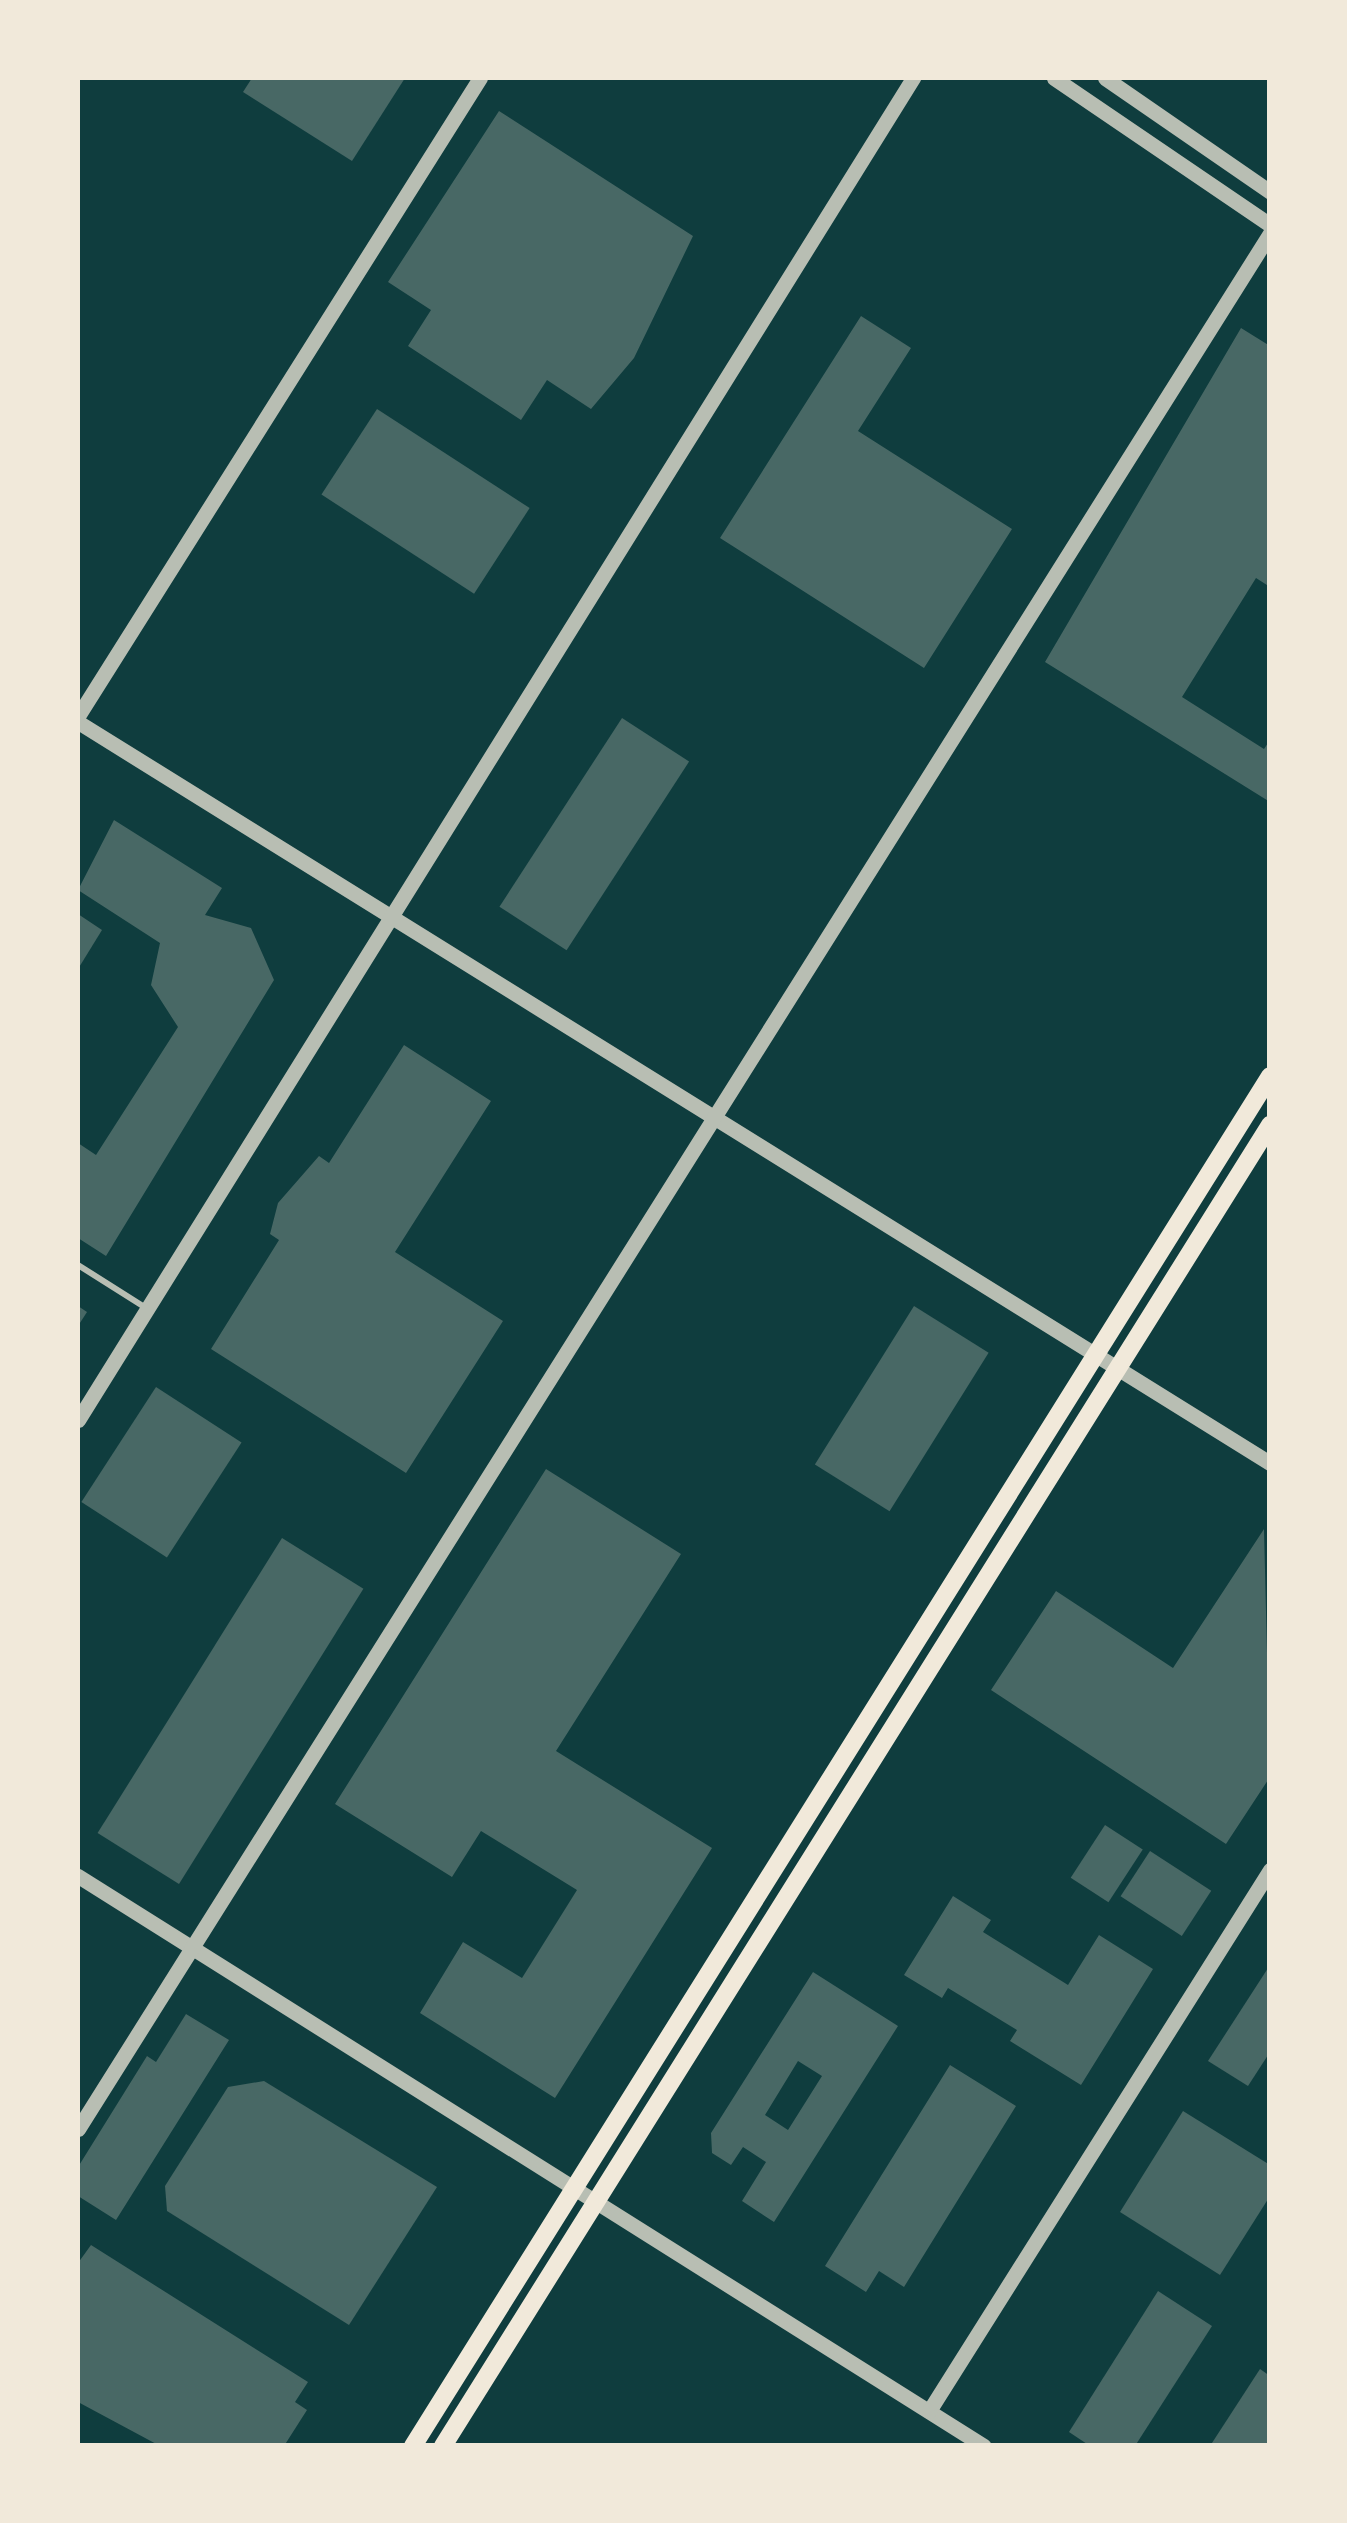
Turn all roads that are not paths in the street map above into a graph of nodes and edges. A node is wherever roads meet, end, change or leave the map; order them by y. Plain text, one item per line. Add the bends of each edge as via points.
1 (480, 78) edge
2 (913, 78) edge
3 (1054, 78) edge
4 (1105, 78) edge
5 (1270, 192) edge
6 (1270, 224) edge
7 (1270, 233) edge
8 (78, 719) edge
9 (391, 917) junction
10 (1270, 1076) edge
11 (714, 1117) junction
12 (1270, 1125) edge
13 (78, 1265) edge
14 (147, 1308) junction
15 (1095, 1355) junction
16 (1118, 1368) junction
17 (78, 1420) edge
18 (1270, 1463) edge
19 (1270, 1870) edge
20 (78, 1876) edge
21 (192, 1948) junction
22 (78, 2129) edge
23 (574, 2188) junction
24 (596, 2201) junction
25 (929, 2411) junction
26 (413, 2446) edge
27 (443, 2446) edge
28 (984, 2446) edge

1 - 8 street
2 - 9 street
3 - 6 street
4 - 5 street
7 - 11 street
8 - 9 street
9 - 11 street
9 - 14 street
10 - 15 main road
11 - 15 street
11 - 21 street
12 - 16 main road
13 - 14 lane
14 - 17 street
15 - 16 street
15 - 23 main road
16 - 18 street
16 - 24 main road
19 - 25 street
20 - 21 street
21 - 22 street
21 - 23 street
23 - 24 street
23 - 26 main road
24 - 25 street
24 - 27 main road
25 - 28 street

